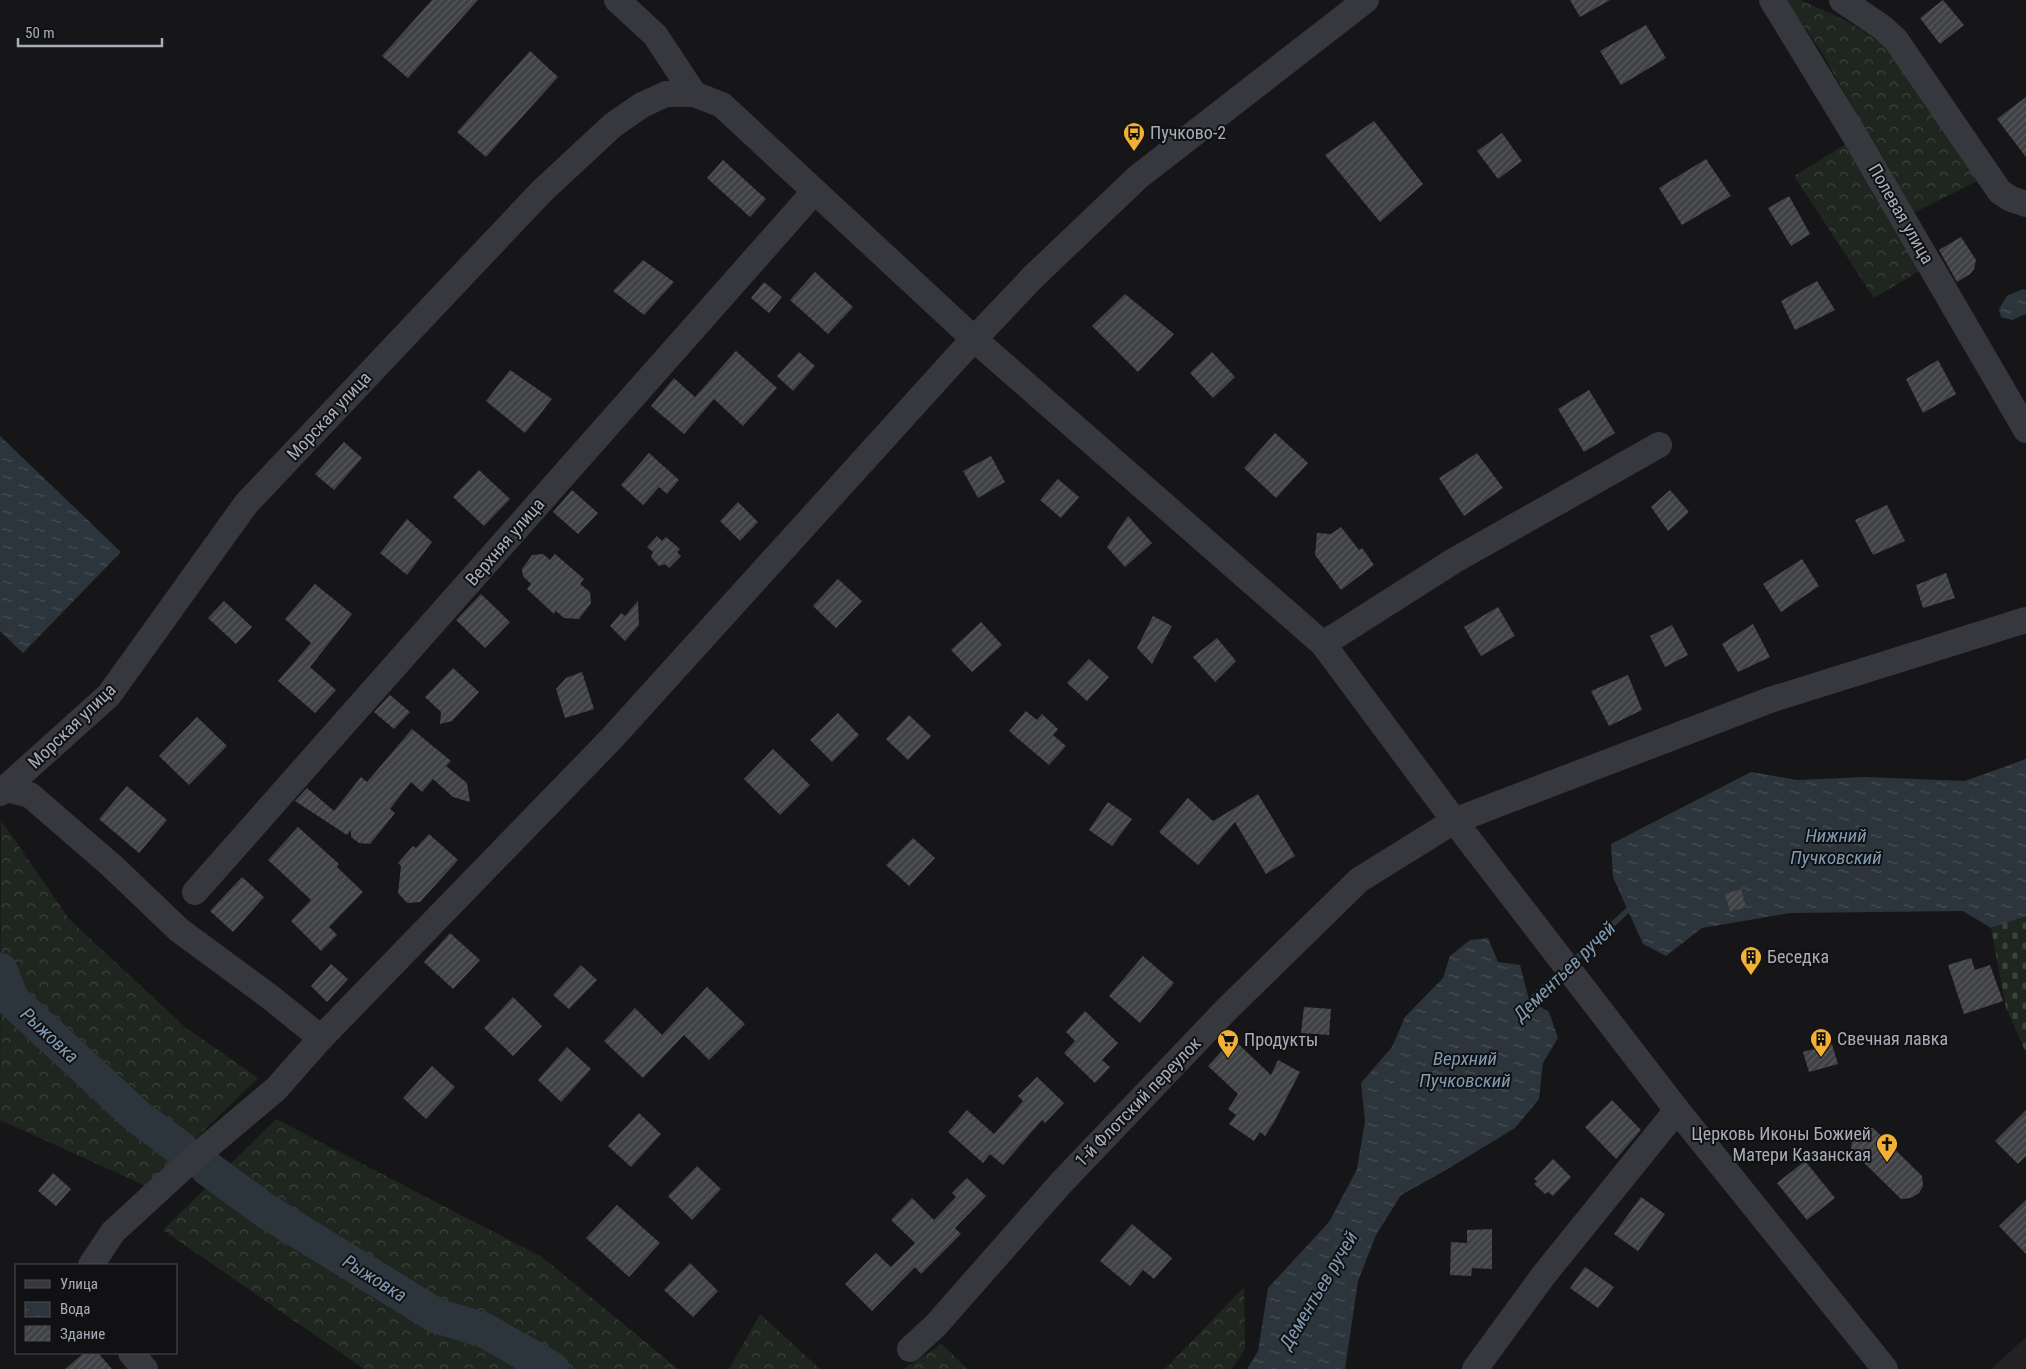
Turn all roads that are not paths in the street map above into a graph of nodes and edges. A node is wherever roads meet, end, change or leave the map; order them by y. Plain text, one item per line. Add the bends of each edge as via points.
1 (617, 0) edge
2 (1366, 0) edge
3 (1772, 0) edge
4 (1842, 0) edge
5 (694, 94) junction
6 (814, 192) junction
7 (2026, 204) edge
8 (974, 339) junction
9 (2026, 430) edge
10 (1659, 445) dead end
11 (2026, 620) edge
12 (1323, 644) junction
13 (3, 791) edge
14 (1454, 821) junction
15 (196, 892) dead end
16 (321, 1038) junction
17 (1676, 1110) junction
18 (92, 1264) edge
19 (910, 1350) dead end
20 (132, 1354) edge
21 (144, 1369) edge
22 (1475, 1369) edge
23 (1885, 1369) edge

1 - 5 street via 654,35
2 - 8 street via 1138,177 1033,277
3 - 9 street, Полевая улица via 1852,130
4 - 7 street via 1896,40 2000,192
5 - 6 street via 722,105
5 - 13 street, Морская улица via 666,94 642,105 613,125 542,191 246,504 109,694
6 - 8 street
6 - 15 street, Верхняя улица
8 - 12 street
8 - 16 street via 612,738
10 - 12 street via 1455,560
11 - 14 street, 1-й Флотский переулок via 1770,700
12 - 14 street
13 - 16 street via 30,795 179,930
14 - 17 street
14 - 19 street, 1-й Флотский переулок via 1360,880 1247,989 1060,1183 936,1325
16 - 18 street via 276,1089 113,1232
17 - 22 street via 1543,1276
17 - 23 street
20 - 21 street

